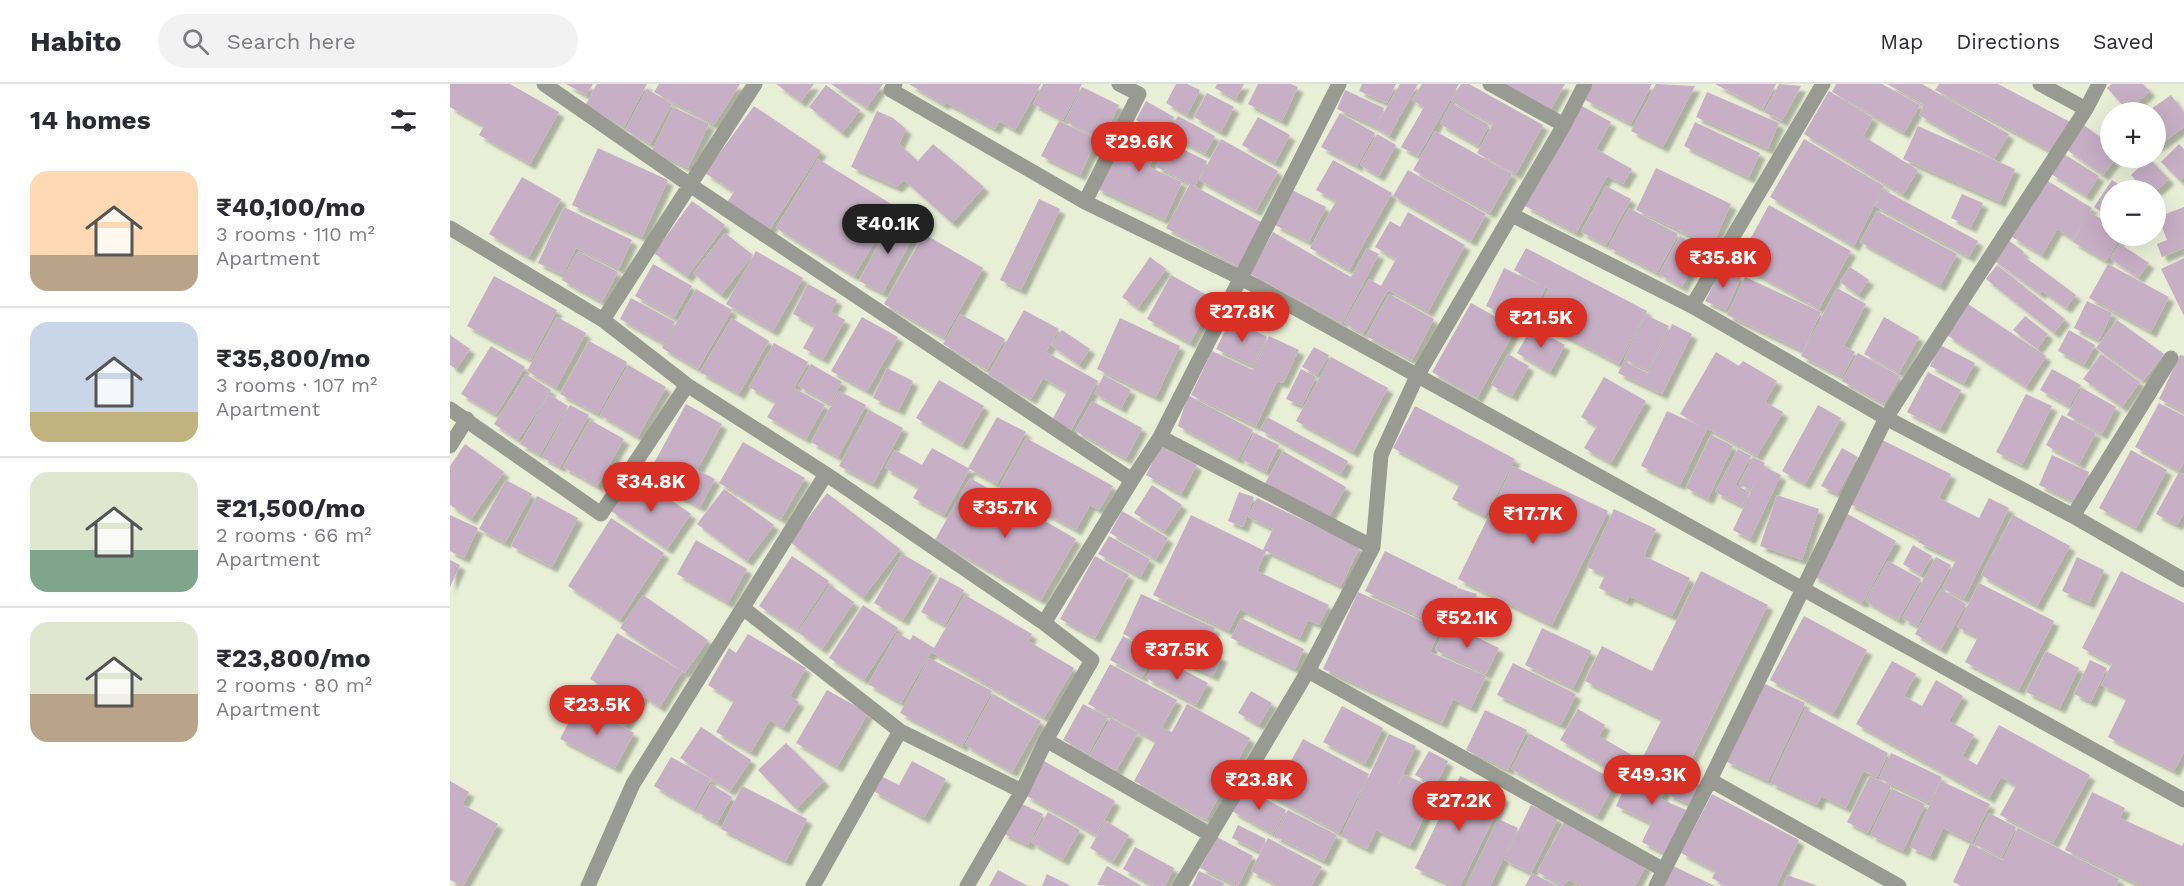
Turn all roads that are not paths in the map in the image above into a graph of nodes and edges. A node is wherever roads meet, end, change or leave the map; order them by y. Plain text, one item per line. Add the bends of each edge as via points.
1 (544, 84) edge
2 (755, 84) edge
3 (895, 84) edge
4 (1119, 84) edge
5 (1340, 84) edge
6 (1490, 84) edge
7 (1585, 84) edge
8 (1823, 84) edge
9 (2040, 84) edge
10 (2099, 84) edge
11 (2086, 109) junction
12 (1564, 125) junction
13 (690, 186) junction
14 (1085, 202) junction
15 (1512, 215) junction
16 (450, 228) edge
17 (1241, 278) junction
18 (1692, 306) junction
19 (603, 320) junction
20 (2171, 358) dead end
21 (1417, 376) junction
22 (687, 385) junction
23 (450, 409) edge
24 (1887, 418) junction
25 (467, 419) junction
26 (1160, 437) junction
27 (450, 446) edge
28 (826, 474) junction
29 (1132, 480) junction
30 (2073, 516) junction
31 (1373, 547) junction
32 (2184, 580) edge
33 (1801, 589) junction
34 (742, 608) junction
35 (1044, 623) junction
36 (1308, 671) junction
37 (900, 730) junction
38 (1046, 740) junction
39 (1710, 780) junction
40 (1022, 791) junction
41 (2184, 800) edge
42 (1211, 835) junction
43 (1664, 870) junction
44 (588, 886) edge
45 (813, 886) edge
46 (967, 886) edge
47 (1180, 886) edge
48 (1656, 886) edge
49 (1899, 886) edge

1 - 13 street
2 - 13 street
3 - 14 street via 891,90
4 - 14 street via 1139,94
5 - 17 street
6 - 12 street
7 - 12 street
8 - 18 street
9 - 11 street
10 - 11 street
11 - 24 street
12 - 15 street
13 - 19 street
13 - 29 street
14 - 17 street
15 - 18 street
15 - 21 street
16 - 19 street
17 - 21 street
17 - 26 street
18 - 24 street
19 - 22 street
20 - 30 street
21 - 31 street via 1381,455
21 - 33 street
22 - 25 street via 601,514
22 - 28 street
23 - 25 street
24 - 30 street
24 - 33 street
25 - 27 street
26 - 29 street
26 - 31 street
28 - 34 street
28 - 35 street
29 - 35 street
30 - 32 street
31 - 36 street
33 - 39 street
33 - 41 street
34 - 37 street
34 - 44 street via 633,784
35 - 38 street via 1092,660
36 - 42 street
36 - 43 street
37 - 40 street
37 - 45 street
38 - 40 street
38 - 42 street
39 - 43 street
39 - 49 street
40 - 46 street
42 - 47 street
43 - 48 street

